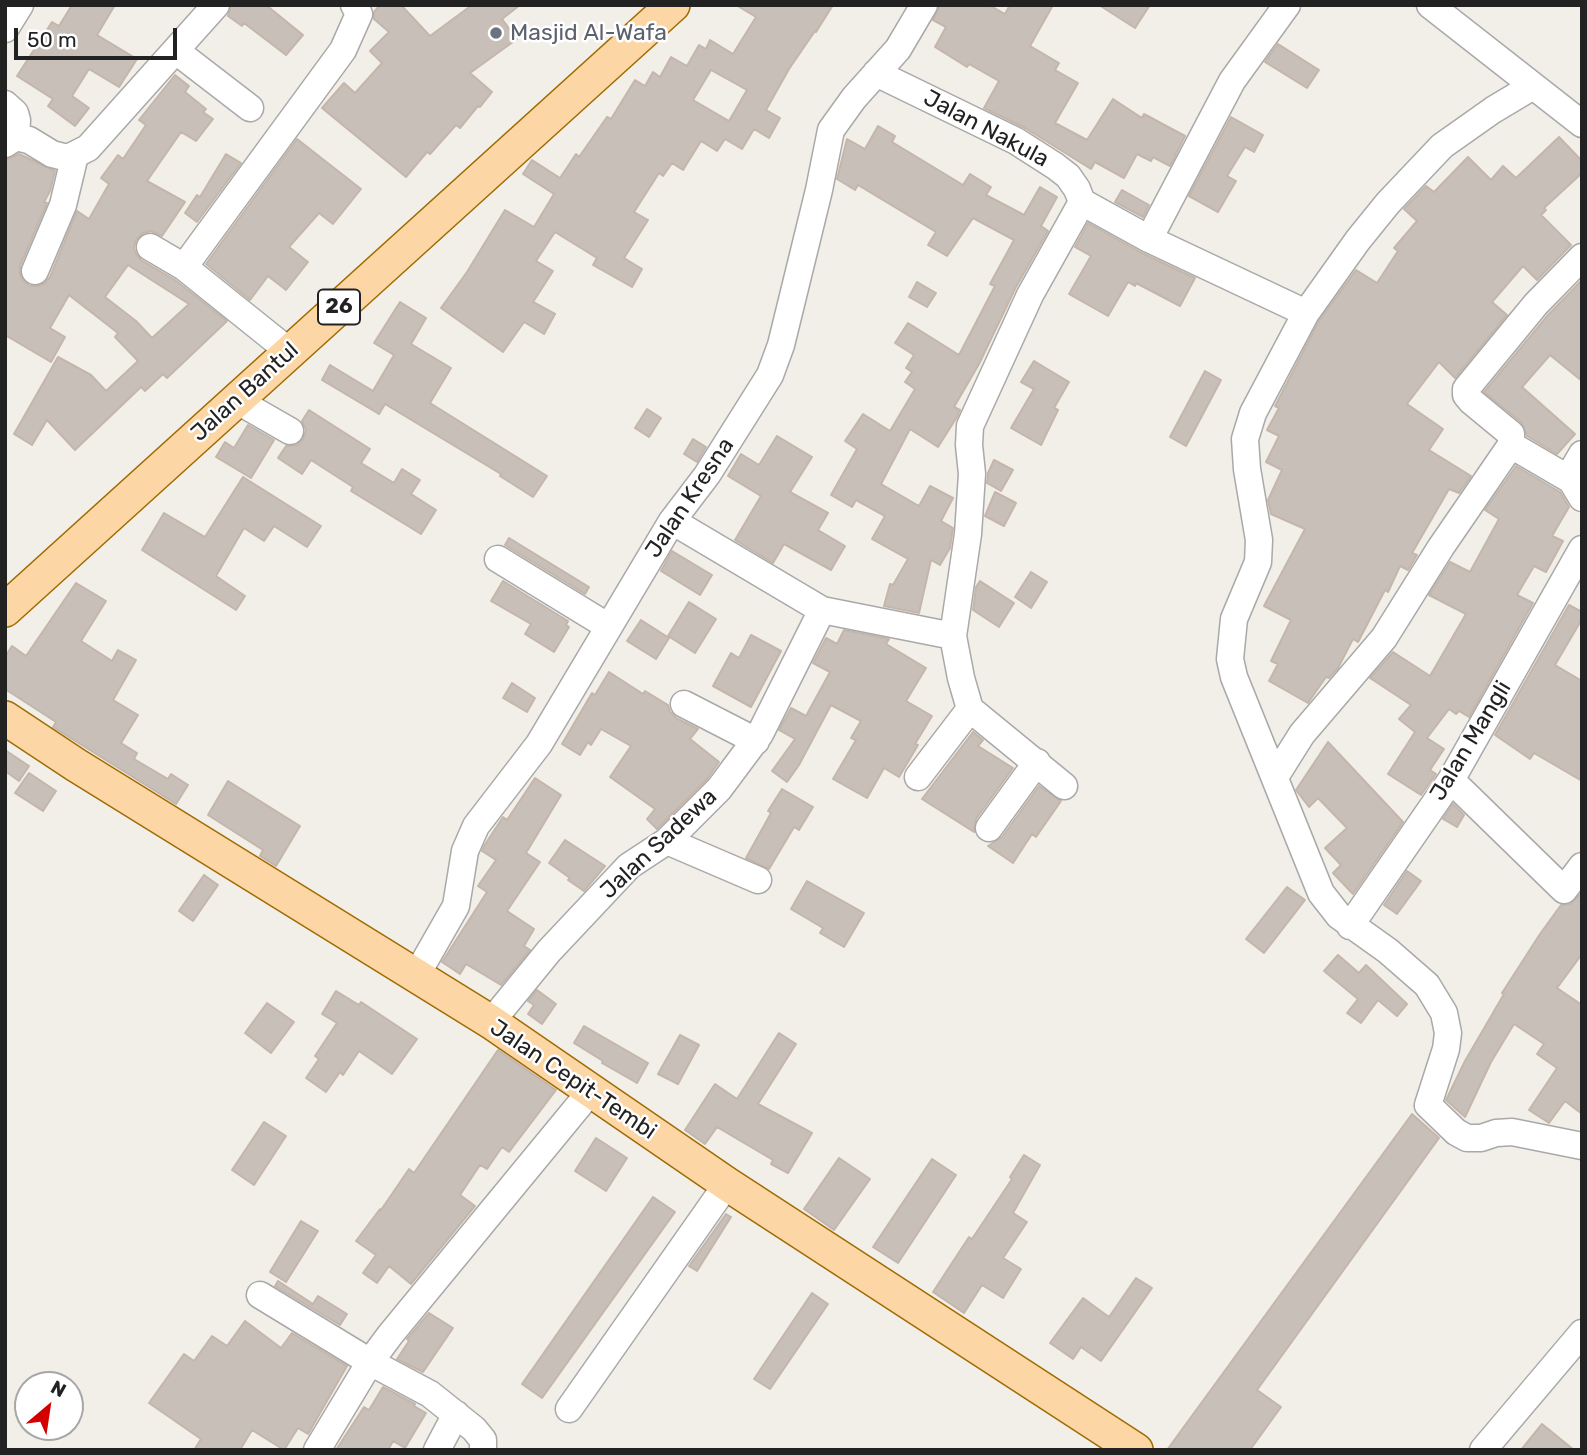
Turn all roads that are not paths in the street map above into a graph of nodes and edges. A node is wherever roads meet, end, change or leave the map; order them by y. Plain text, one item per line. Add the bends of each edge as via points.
1 (20, 5) edge
2 (216, 5) edge
3 (354, 5) edge
4 (924, 5) edge
5 (1287, 5) edge
6 (1430, 5) edge
7 (671, 6) edge
8 (5, 29) edge
9 (176, 51) junction
10 (876, 73) junction
11 (1533, 86) junction
12 (5, 104) edge
13 (250, 108) dead end
14 (1581, 123) edge
15 (11, 140) edge
16 (75, 155) junction
17 (1082, 202) junction
18 (1149, 239) junction
19 (150, 247) dead end
20 (1582, 257) edge
21 (184, 267) junction
22 (35, 271) dead end
23 (1306, 313) junction
24 (289, 352) junction
25 (236, 400) junction
26 (290, 431) dead end
27 (1511, 445) junction
28 (1582, 454) edge
29 (1576, 489) edge
30 (672, 521) junction
31 (1582, 549) edge
32 (498, 559) dead end
33 (1572, 590) edge
34 (5, 610) edge
35 (822, 610) junction
36 (609, 627) junction
37 (953, 636) junction
38 (684, 704) dead end
39 (970, 709) junction
40 (5, 718) edge
41 (756, 741) junction
42 (1037, 762) junction
43 (918, 777) dead end
44 (1275, 777) junction
45 (1451, 780) junction
46 (1064, 786) dead end
47 (989, 828) dead end
48 (667, 841) junction
49 (1582, 866) edge
50 (758, 880) dead end
51 (1350, 926) junction
52 (416, 976) junction
53 (491, 1022) junction
54 (590, 1092) junction
55 (1582, 1146) edge
56 (727, 1185) junction
57 (260, 1295) dead end
58 (1582, 1333) edge
59 (370, 1362) junction
60 (569, 1409) dead end
61 (456, 1414) junction
62 (317, 1450) edge
63 (437, 1450) edge
64 (483, 1450) edge
65 (1136, 1450) edge
66 (1483, 1450) edge

1 - 8 street
2 - 9 street
3 - 21 street via 359,14 343,50
4 - 10 street, Jalan Kresna via 898,49
5 - 18 street via 1232,81
6 - 11 street
7 - 24 main road, Jalan Bantul / 26
9 - 13 street
9 - 16 street via 95,142
10 - 17 street, Jalan Nakula via 1016,141 1055,166
10 - 30 street, Jalan Kresna via 831,130 770,375
11 - 14 street
11 - 23 street via 1472,124 1419,169 1358,240
12 - 15 street via 15,113
15 - 16 street via 29,140 68,158
16 - 22 street via 63,205
17 - 18 street
17 - 37 street via 1030,295 971,426 968,534
18 - 23 street
19 - 21 street
20 - 27 street via 1466,388 1471,401 1511,434
21 - 24 street
23 - 44 street via 1253,412 1245,439 1258,562 1234,619 1230,646 1234,677
24 - 25 main road, Jalan Bantul / 26
25 - 26 street
25 - 34 main road, Jalan Bantul / 26
27 - 29 street
27 - 44 street via 1384,638 1303,734
28 - 29 street via 1572,471
30 - 35 street
30 - 36 street, Jalan Kresna
31 - 33 street, Jalan Mangli
32 - 36 street
33 - 45 street, Jalan Mangli
35 - 37 street
35 - 41 street, Jalan Sadewa
36 - 52 street, Jalan Kresna via 539,744 475,825 465,851 456,906
37 - 39 street
38 - 41 street
39 - 42 street
39 - 43 street
40 - 52 main road, Jalan Cepit-Tembi
41 - 48 street, Jalan Sadewa via 719,789
42 - 46 street
42 - 47 street
44 - 51 street via 1321,893
45 - 49 street via 1564,890
45 - 51 street, Jalan Mangli
48 - 50 street
48 - 53 street, Jalan Sadewa via 629,866
51 - 55 street via 1413,972 1444,1013 1447,1041 1428,1105 1468,1138 1511,1132
52 - 53 main road, Jalan Cepit-Tembi
53 - 54 main road, Jalan Cepit-Tembi
54 - 56 main road, Jalan Cepit-Tembi
54 - 59 street
56 - 60 street
56 - 65 main road, Jalan Cepit-Tembi
57 - 59 street
58 - 66 street
59 - 61 street via 414,1384
59 - 62 street
61 - 63 street
61 - 64 street via 474,1429

